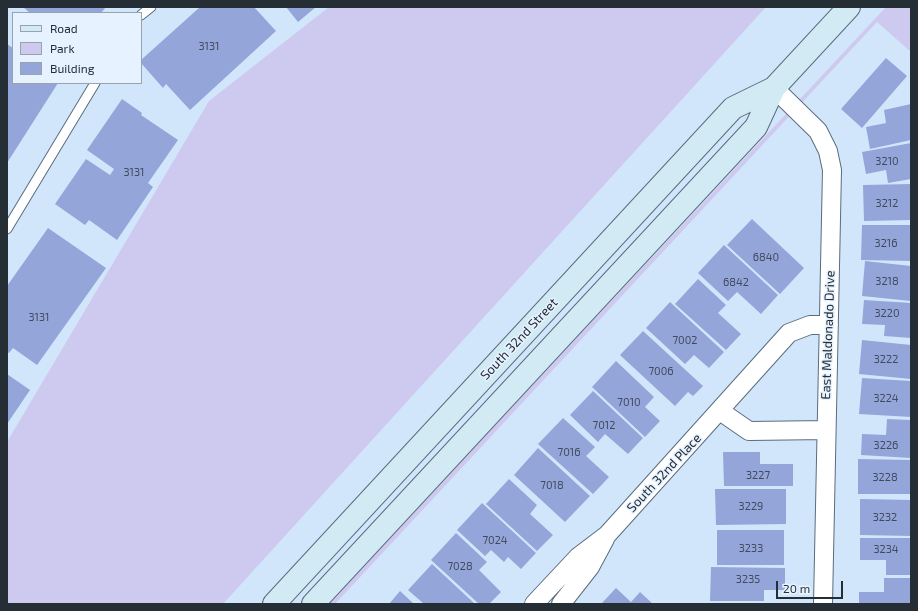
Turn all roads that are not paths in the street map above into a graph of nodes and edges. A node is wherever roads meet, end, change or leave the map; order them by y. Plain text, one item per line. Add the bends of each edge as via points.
1 (151, 7) edge
2 (849, 7) edge
3 (142, 14) edge
4 (94, 84) edge
5 (774, 88) junction
6 (7, 229) edge
7 (829, 325) junction
8 (720, 411) junction
9 (826, 430) junction
10 (607, 535) junction
11 (274, 604) edge
12 (313, 604) edge
13 (534, 604) edge
14 (561, 604) edge
15 (823, 604) edge

1 - 3 lane
2 - 5 main road, South 32nd Street
4 - 6 lane
5 - 7 street, East Maldonado Drive via 818,131 828,151 832,170
5 - 11 main road, South 32nd Street via 733,108
5 - 12 main road, South 32nd Street via 756,127
7 - 8 street, South 32nd Place via 810,325 789,333
7 - 9 street, East Maldonado Drive
8 - 9 street via 749,431
8 - 10 street, South 32nd Place
9 - 15 street, East Maldonado Drive
10 - 13 street, South 32nd Place via 578,557
10 - 14 street, South 32nd Place via 590,567

